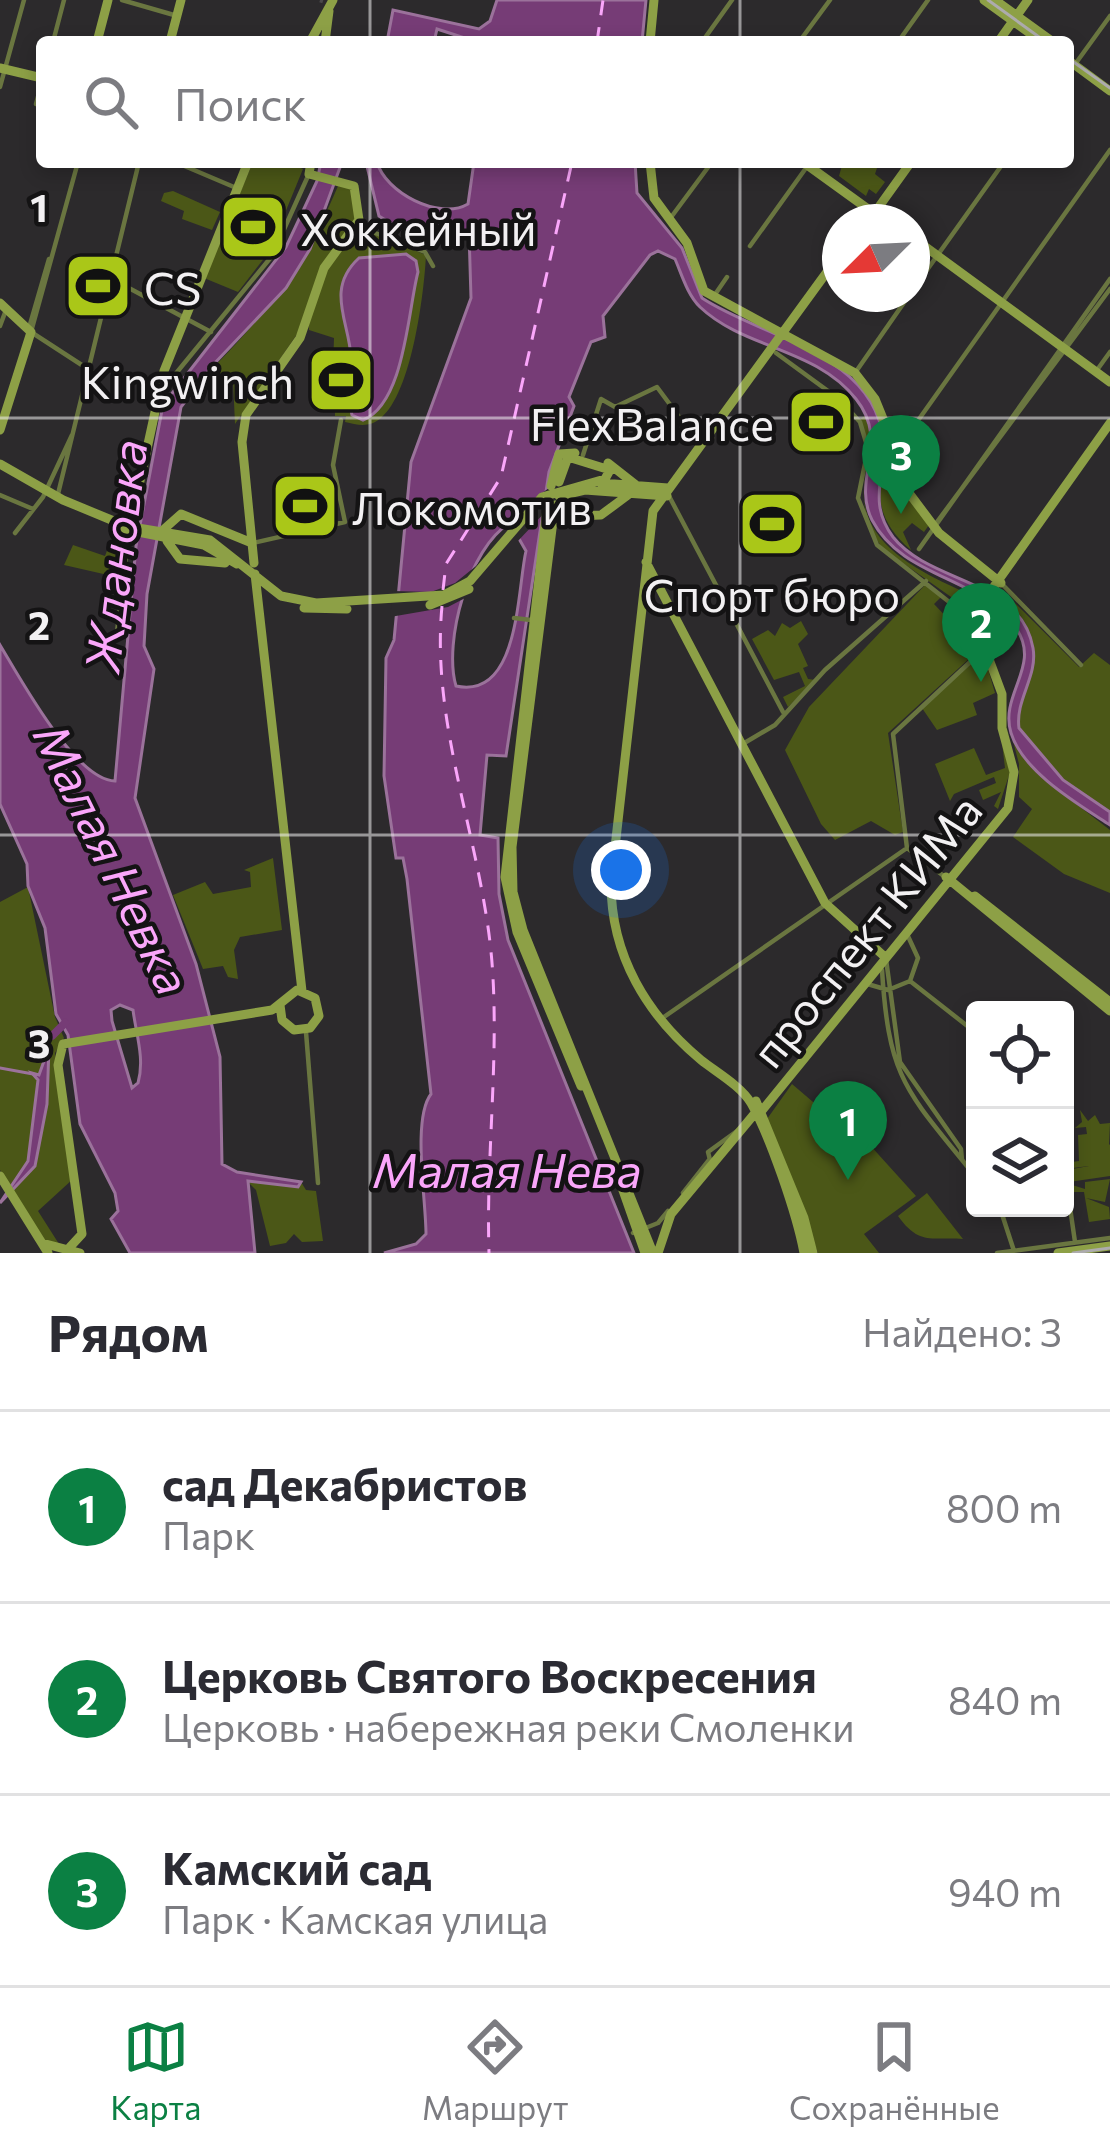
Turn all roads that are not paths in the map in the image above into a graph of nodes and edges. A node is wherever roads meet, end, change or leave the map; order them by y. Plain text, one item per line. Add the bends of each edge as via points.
1 (24, 0) edge
2 (64, 0) edge
3 (106, 0) edge
4 (122, 0) edge
5 (181, 0) edge
6 (656, 0) edge
7 (732, 0) edge
8 (830, 0) edge
9 (928, 0) edge
10 (984, 0) edge
11 (994, 0) edge
12 (1025, 0) edge
13 (328, 2) edge
14 (146, 3) edge
15 (177, 16) junction
16 (1110, 16) edge
17 (1013, 17) junction
18 (323, 26) junction
19 (55, 36) edge
20 (97, 36) edge
21 (172, 36) edge
22 (311, 36) edge
23 (314, 36) edge
24 (324, 36) edge
25 (653, 36) edge
26 (706, 36) edge
27 (803, 36) edge
28 (902, 36) edge
29 (999, 36) edge
30 (1035, 36) edge
31 (1043, 36) edge
32 (1074, 58) edge
33 (1074, 64) edge
34 (3, 69) edge
35 (36, 78) edge
36 (0, 87) edge
37 (1110, 87) edge
38 (1110, 150) edge
39 (76, 168) edge
40 (139, 168) edge
41 (189, 168) edge
42 (243, 168) edge
43 (243, 168) edge
44 (653, 168) edge
45 (708, 168) edge
46 (805, 168) edge
47 (814, 168) edge
48 (905, 168) edge
49 (1000, 168) edge
50 (311, 170) edge
51 (234, 187) junction
52 (658, 200) junction
53 (859, 204) edge
54 (878, 204) edge
55 (680, 205) junction
56 (669, 220) junction
57 (357, 226) junction
58 (750, 246) dead end
59 (930, 253) edge
60 (935, 257) junction
61 (930, 264) edge
62 (433, 266) dead end
63 (728, 277) dead end
64 (112, 278) junction
65 (1110, 279) edge
66 (822, 283) edge
67 (1106, 292) edge
68 (712, 298) junction
69 (999, 303) junction
70 (3, 307) edge
71 (897, 312) edge
72 (181, 315) junction
73 (0, 326) edge
74 (30, 331) junction
75 (211, 332) junction
76 (781, 342) junction
77 (1063, 350) junction
78 (1110, 352) edge
79 (91, 371) junction
80 (1095, 373) junction
81 (168, 374) junction
82 (855, 374) junction
83 (1110, 384) edge
84 (341, 420) dead end
85 (0, 425) edge
86 (1110, 427) edge
87 (710, 436) junction
88 (890, 444) junction
89 (584, 455) junction
90 (562, 456) junction
91 (0, 466) edge
92 (61, 469) junction
93 (555, 484) dead end
94 (588, 488) junction
95 (635, 491) junction
96 (667, 494) junction
97 (0, 495) edge
98 (51, 495) junction
99 (34, 509) junction
100 (552, 513) junction
101 (652, 517) junction
102 (934, 526) junction
103 (132, 529) junction
104 (15, 533) dead end
105 (160, 534) junction
106 (187, 538) junction
107 (249, 542) junction
108 (919, 549) dead end
109 (649, 571) junction
110 (926, 581) junction
111 (1000, 582) junction
112 (253, 588) dead end
113 (974, 622) junction
114 (117, 632) dead end
115 (987, 647) junction
116 (530, 659) junction
117 (1081, 665) dead end
118 (783, 712) junction
119 (741, 745) junction
120 (907, 848) junction
121 (948, 879) junction
122 (824, 904) junction
123 (905, 932) junction
124 (883, 958) junction
125 (910, 980) junction
126 (864, 983) junction
127 (886, 990) junction
128 (297, 991) junction
129 (280, 1004) junction
130 (1110, 1007) edge
131 (280, 1018) junction
132 (659, 1020) junction
133 (208, 1022) junction
134 (966, 1025) edge
135 (310, 1028) junction
136 (296, 1030) junction
137 (69, 1042) junction
138 (304, 1042) junction
139 (758, 1111) junction
140 (715, 1158) junction
141 (966, 1165) edge
142 (3, 1180) edge
143 (318, 1183) dead end
144 (1003, 1217) edge
145 (1071, 1217) edge
146 (633, 1233) dead end
147 (1075, 1242) junction
148 (1110, 1247) edge
149 (64, 1250) edge
150 (1013, 1251) edge
151 (652, 1253) edge
152 (808, 1253) edge
153 (998, 1253) edge
154 (1058, 1253) edge

1 - 34 street
2 - 19 street
3 - 20 main road
4 - 14 street
5 - 15 main road
6 - 25 main road
7 - 26 street
8 - 27 street
9 - 28 street
10 - 17 main road
11 - 17 main road
12 - 17 main road
13 - 18 main road
13 - 22 main road
14 - 15 street
15 - 21 main road
16 - 32 street
17 - 29 main road
17 - 30 main road
17 - 31 main road
18 - 23 main road
18 - 24 main road
33 - 37 main road
34 - 35 main road
34 - 36 street
38 - 69 street
39 - 74 street
40 - 64 street
41 - 51 street
42 - 51 main road
43 - 72 main road
44 - 52 main road
45 - 55 street
46 - 58 street
47 - 53 main road
48 - 54 main road
49 - 60 street
50 - 57 main road via 356,189
50 - 75 street via 272,256
51 - 72 main road
52 - 55 street
52 - 56 main road
55 - 56 street
56 - 68 main road
57 - 62 street via 425,252
57 - 107 main road via 324,268 300,338 246,415
59 - 60 main road
60 - 61 street
60 - 69 main road
63 - 68 street
64 - 72 street
64 - 79 street
65 - 67 street
66 - 76 main road
67 - 77 street
68 - 76 main road
69 - 77 main road
69 - 88 street via 907,436
70 - 73 street
70 - 74 main road
71 - 82 street
72 - 75 street
72 - 81 main road
72 - 103 main road via 155,390
74 - 79 street
74 - 85 main road
75 - 81 street
76 - 82 main road
76 - 87 main road
76 - 110 street via 856,416 868,449 857,493 867,527 888,557
77 - 80 main road
77 - 102 street
78 - 80 street
79 - 92 street
80 - 83 main road
81 - 103 main road
82 - 88 main road via 875,399
84 - 107 street via 333,466 345,522
86 - 111 main road
87 - 89 street via 680,418 657,387 615,407 602,399
87 - 96 main road
88 - 102 main road via 890,466
89 - 90 main road
89 - 95 main road via 608,462
90 - 93 main road
90 - 94 main road via 608,468
91 - 98 main road
92 - 98 street
92 - 98 street
94 - 95 main road
94 - 100 main road via 606,499 605,510
94 - 106 main road via 542,497 470,581 431,599 293,600 239,558
95 - 96 main road
95 - 100 main road via 602,515
95 - 101 main road
96 - 101 main road
96 - 109 main road via 654,522
96 - 118 street
97 - 99 street
98 - 99 street
98 - 103 main road
99 - 104 street
100 - 116 main road
100 - 116 main road via 521,619
101 - 109 main road
102 - 108 street
102 - 111 main road
103 - 105 main road
103 - 114 street
105 - 106 main road
105 - 106 main road via 180,559 223,561 182,556
105 - 107 main road via 181,514
106 - 107 main road via 177,518
107 - 128 main road
109 - 119 main road
109 - 132 main road via 614,884 626,950
109 - 132 main road via 610,894 622,951
110 - 113 street
110 - 118 street
111 - 113 main road
111 - 117 street
112 - 128 main road
113 - 115 main road
115 - 120 street via 893,734
115 - 121 main road, проспект КИМа via 1014,765 1009,803
116 - 151 main road via 512,847 515,917
118 - 119 street
119 - 122 main road
120 - 121 street
120 - 122 street
121 - 123 main road, проспект КИМа
121 - 124 main road, проспект КИМа
121 - 130 main road
122 - 124 main road
122 - 132 street
123 - 124 main road, проспект КИМа
123 - 125 street via 918,958
124 - 126 main road, проспект КИМа
124 - 127 street
124 - 139 main road, проспект КИМа
125 - 127 street
125 - 134 street
126 - 127 street
126 - 139 main road, проспект КИМа
127 - 141 street via 898,1074
128 - 129 main road
128 - 135 main road via 319,1007
129 - 131 main road
129 - 133 main road
131 - 133 main road
131 - 136 main road
132 - 139 main road
133 - 137 main road
135 - 136 main road
135 - 138 street
136 - 138 street
137 - 149 main road via 62,1064
137 - 149 main road via 58,1059 82,1234
138 - 143 street
139 - 140 main road, проспект КИМа
139 - 152 main road
140 - 146 street via 658,1223
140 - 151 main road, проспект КИМа
142 - 149 main road
144 - 150 street
145 - 147 street
147 - 148 street
147 - 150 street
148 - 154 main road
150 - 153 street

